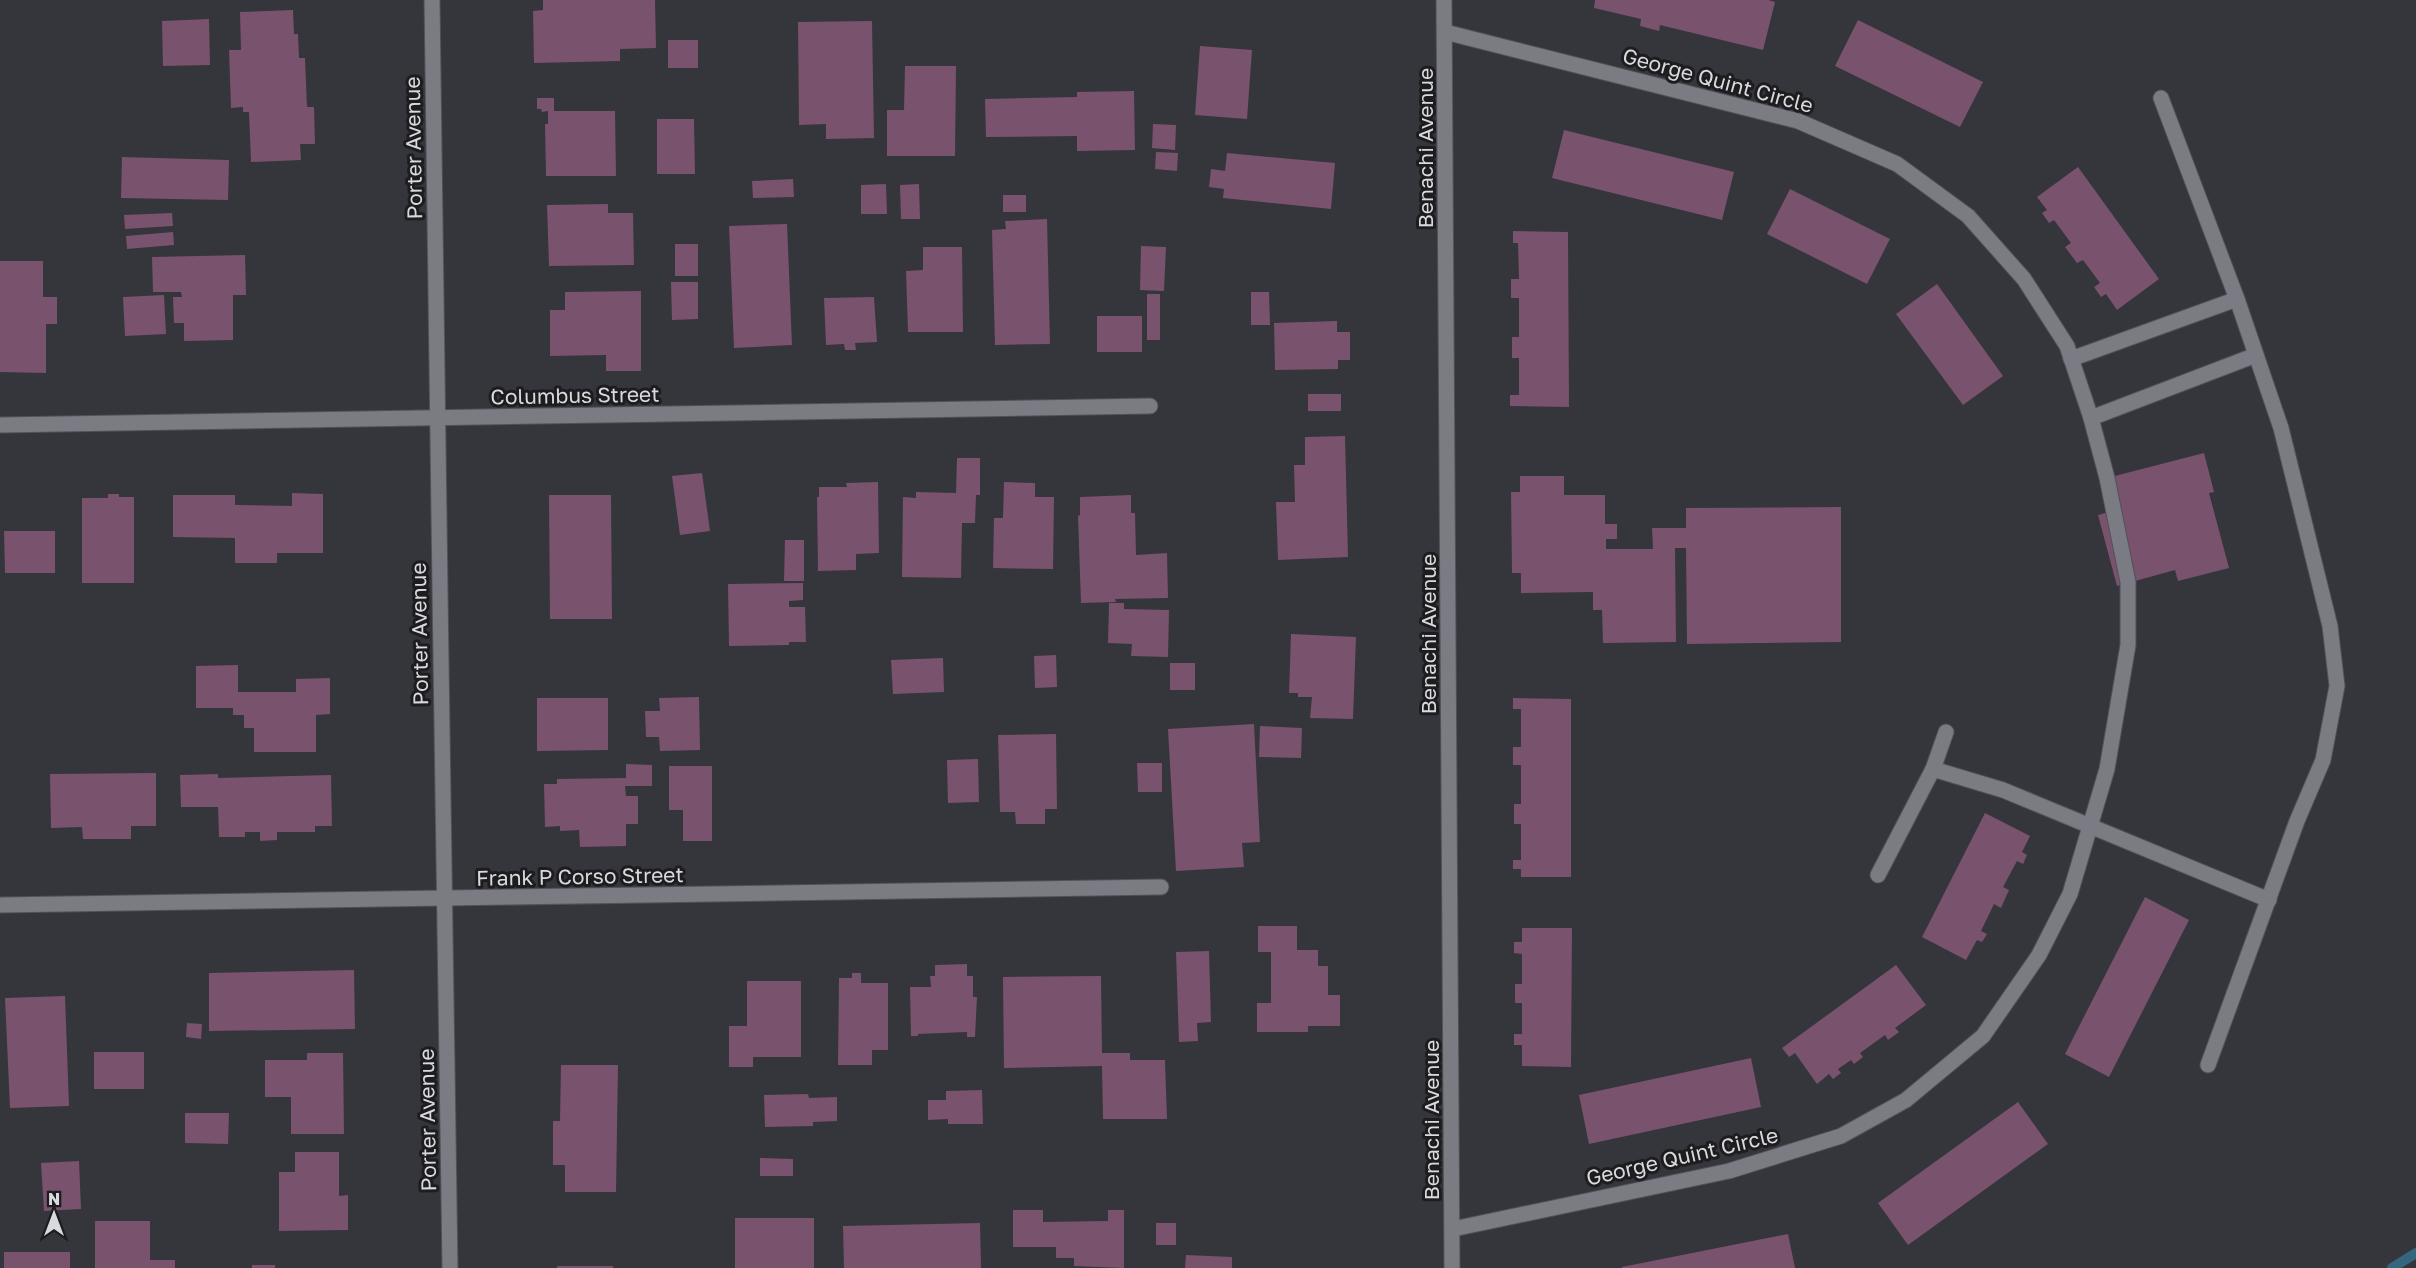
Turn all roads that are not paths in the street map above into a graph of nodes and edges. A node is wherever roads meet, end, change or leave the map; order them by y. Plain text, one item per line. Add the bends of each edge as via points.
1 (432, 0) edge
2 (1444, 0) edge
3 (1445, 32) junction
4 (2161, 98) dead end
5 (2237, 299) junction
6 (2256, 355) junction
7 (2071, 359) junction
8 (1150, 406) dead end
9 (2091, 418) junction
10 (436, 419) junction
11 (0, 425) edge
12 (1946, 732) dead end
13 (1933, 770) junction
14 (2091, 826) junction
15 (1878, 875) dead end
16 (1161, 887) dead end
17 (446, 900) junction
18 (2269, 900) junction
19 (0, 905) edge
20 (2208, 1065) dead end
21 (1453, 1229) junction
22 (450, 1268) edge
23 (1452, 1268) edge

1 - 10 street, Porter Avenue
2 - 3 street, Benachi Avenue
3 - 7 street, George Quint Circle via 1798,121 1898,164 1968,216 2024,279 2067,346
3 - 21 street, Benachi Avenue
4 - 5 street
5 - 6 street
5 - 7 street
6 - 9 street
6 - 18 street via 2281,428 2300,503 2330,626 2337,686 2323,760
7 - 9 street, George Quint Circle
8 - 10 street, Columbus Street
9 - 14 street, George Quint Circle via 2127,582 2128,645 2107,770
10 - 11 street, Columbus Street
10 - 17 street, Porter Avenue
12 - 13 street
13 - 14 street via 2003,790
13 - 15 street
14 - 18 street
14 - 21 street, George Quint Circle via 2070,894 2039,955 1983,1036 1906,1100 1841,1136 1729,1171
16 - 17 street, Frank P Corso Street
17 - 19 street, Frank P Corso Street
17 - 22 street, Porter Avenue
18 - 20 street
21 - 23 street, Benachi Avenue

